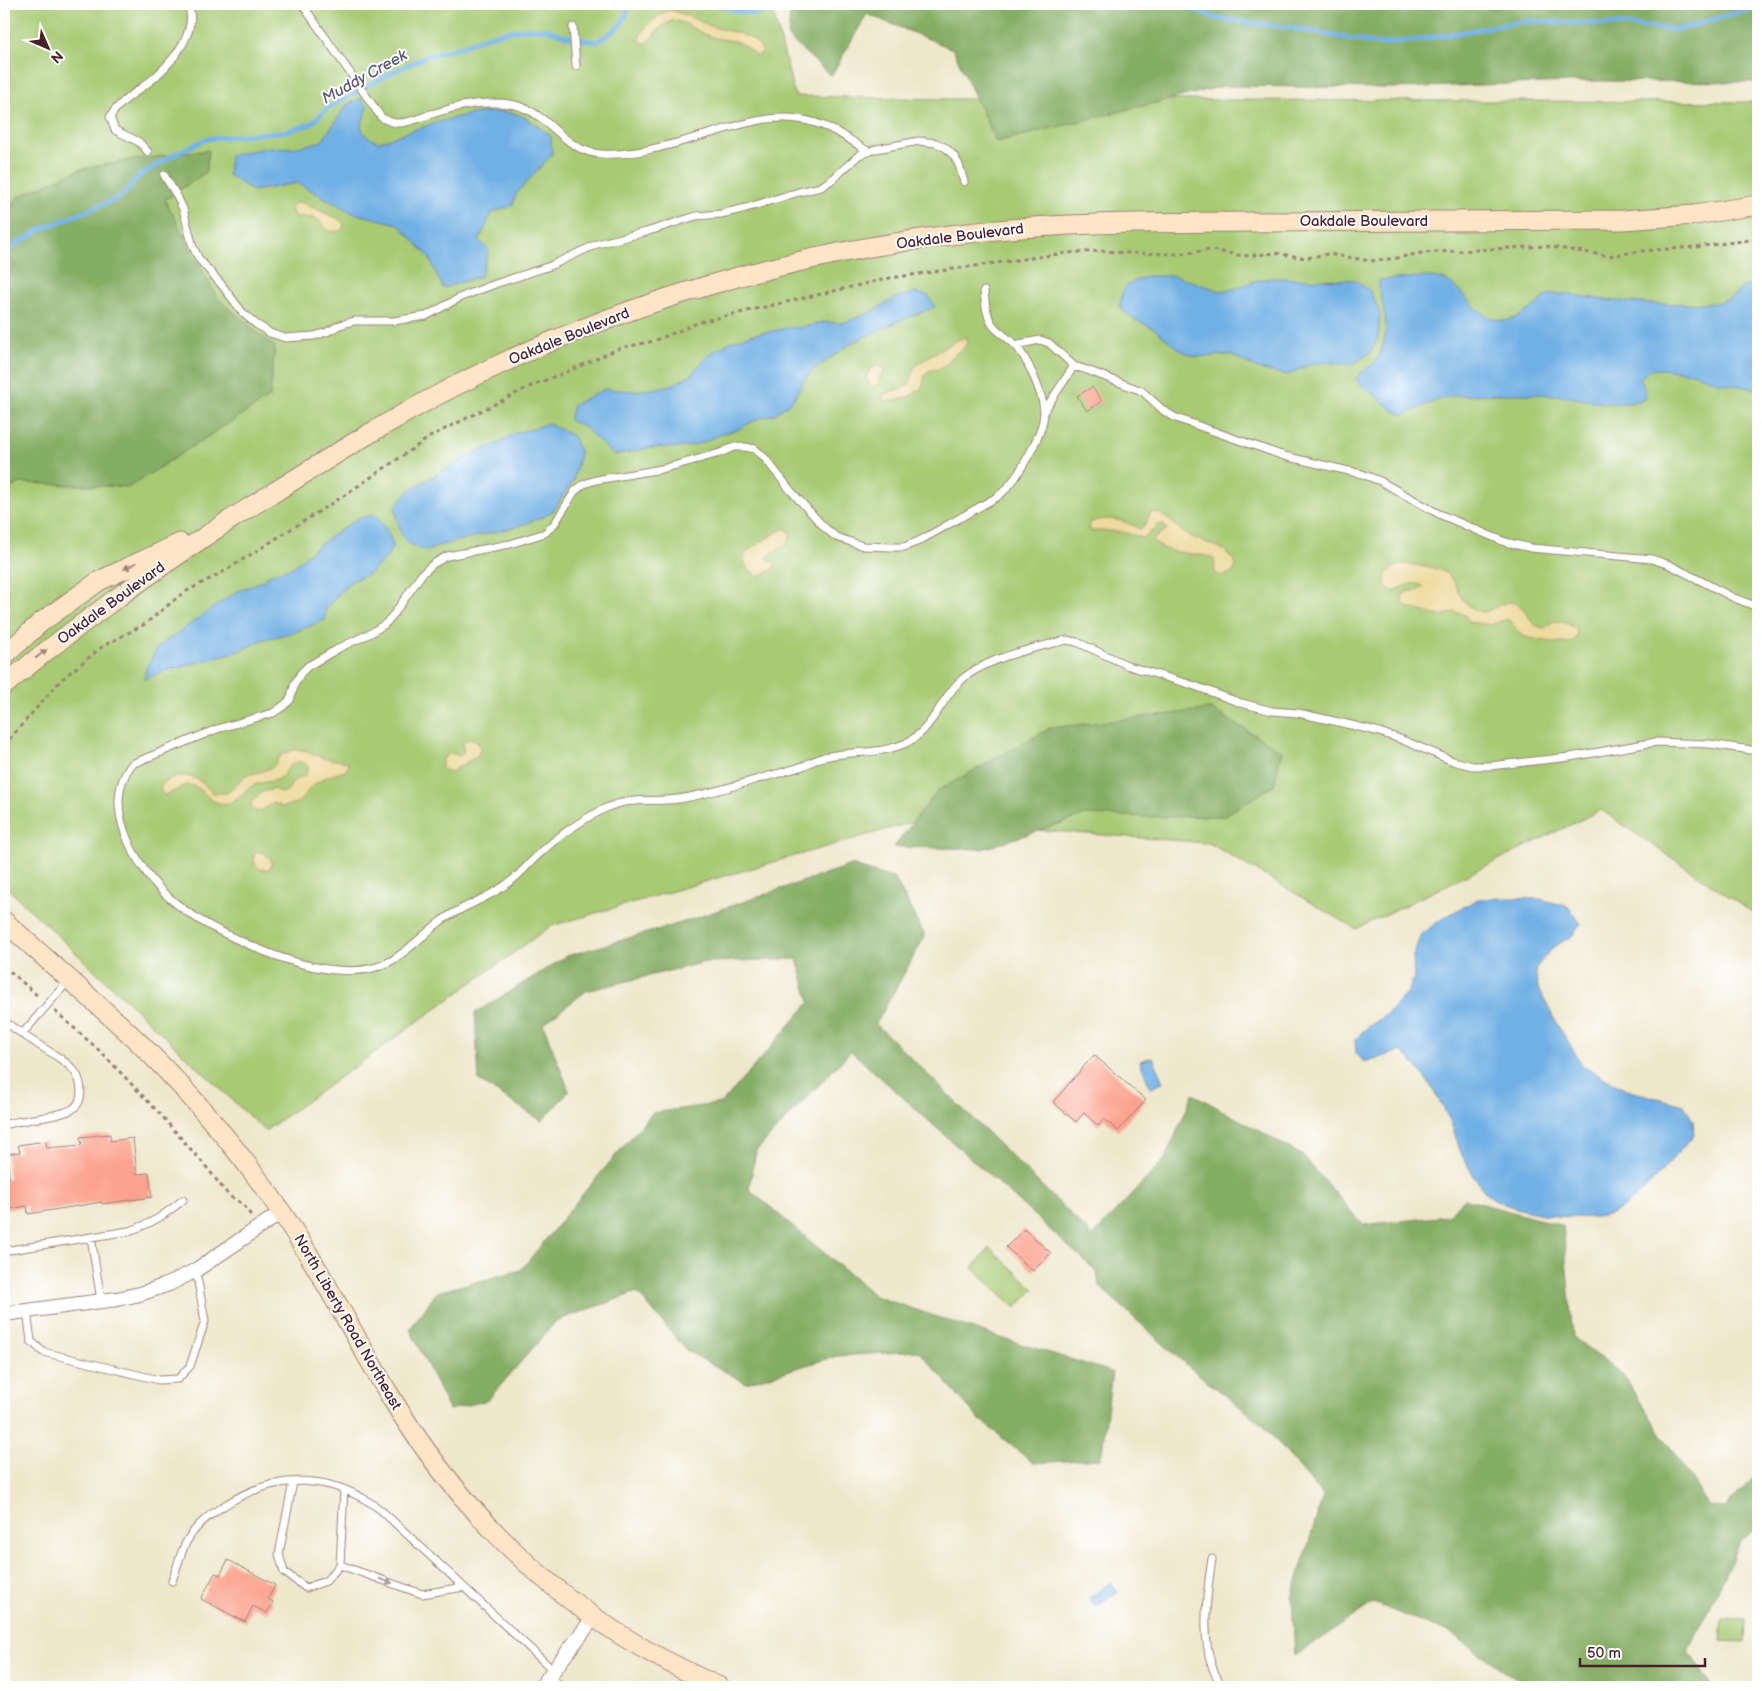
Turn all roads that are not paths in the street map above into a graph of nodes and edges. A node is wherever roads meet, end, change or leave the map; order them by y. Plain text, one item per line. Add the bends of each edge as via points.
1 (188, 4) edge
2 (302, 4) edge
3 (572, 27) dead end
4 (576, 66) dead end
5 (148, 152) dead end
6 (868, 152) junction
7 (164, 175) dead end
8 (964, 182) dead end
9 (1758, 205) edge
10 (984, 291) dead end
11 (1015, 345) junction
12 (1074, 366) junction
13 (1044, 411) junction
14 (222, 524) junction
15 (1758, 606) edge
16 (4, 656) edge
17 (4, 686) edge
18 (1758, 751) edge
19 (4, 920) edge
20 (69, 979) junction
21 (4, 1021) edge
22 (22, 1034) junction
23 (4, 1125) edge
24 (183, 1200) dead end
25 (282, 1212) junction
26 (91, 1237) junction
27 (4, 1250) edge
28 (196, 1270) junction
29 (101, 1301) junction
30 (26, 1311) junction
31 (4, 1314) edge
32 (293, 1482) junction
33 (344, 1489) junction
34 (1212, 1559) dead end
35 (340, 1565) junction
36 (172, 1581) dead end
37 (464, 1587) junction
38 (594, 1616) junction
39 (547, 1678) edge
40 (564, 1687) edge
41 (720, 1687) edge
42 (1223, 1687) edge

1 - 5 lane via 190,22 178,52 110,117 115,130 140,142
2 - 6 lane via 381,117 388,121 412,121 466,105 509,104 524,108 582,150 618,154 661,147 754,120 789,118 828,128
3 - 4 lane
6 - 7 lane via 859,155 821,187 721,214 696,216 597,244 550,266 461,296 426,316 393,321 354,321 327,332 299,338 270,333 243,313 199,259 183,209
6 - 8 lane via 919,140 936,143 954,156
9 - 14 main road, Oakdale Boulevard via 1694,215 1622,220 1078,224 958,234 830,255 685,293 544,345 490,369 365,435
10 - 11 lane via 986,310 992,324
11 - 12 lane via 1040,340 1049,343
11 - 13 lane via 1034,376
12 - 13 lane
12 - 15 lane via 1142,391 1176,418 1284,456 1362,474 1439,514 1505,542 1531,548 1652,559
13 - 18 lane via 1035,442 1007,490 904,547 864,546 836,537 791,492 764,457 745,447 734,447 662,469 584,484 575,491 545,533 510,544 447,556 433,564 385,624 308,666 300,673 290,700 273,713 217,729 132,764 121,784 120,814 136,857 155,884 169,897 228,937 320,968 367,968 387,963 454,912 506,885 573,826 606,808 641,799 656,801 707,794 821,758 905,744 918,736 957,684 968,675 997,660 1066,640 1129,666 1241,702 1400,738 1472,766 1570,757 1656,742 1709,744
14 -> 16 main road, Oakdale Boulevard via 99,581 40,623
17 -> 14 main road, Oakdale Boulevard via 58,640
19 - 20 main road, North Liberty Road Northeast
20 - 22 lane
20 - 25 main road, North Liberty Road Northeast via 132,1036 185,1091
21 - 22 lane
22 - 23 lane via 75,1072 81,1086 80,1099 75,1108 63,1113
24 - 26 lane via 148,1225
25 - 28 street
25 - 38 main road, North Liberty Road Northeast via 389,1394 458,1491 516,1554 561,1593
26 - 27 lane
26 - 29 lane
28 - 29 street via 140,1294
28 - 30 lane via 205,1321 190,1366 178,1379 159,1380 43,1352 31,1341
29 - 30 street
30 - 31 street
32 - 33 lane via 316,1482
32 - 35 lane via 279,1554 284,1572 306,1588 326,1581
32 - 36 lane via 260,1487 203,1520 191,1533
33 - 35 lane
33 - 37 lane via 367,1499 381,1510
34 - 42 lane via 1205,1618 1210,1656
35 -> 37 lane via 422,1594
37 - 39 lane
38 - 39 street
38 - 41 main road, North Liberty Road Northeast via 638,1646
39 - 40 lane

